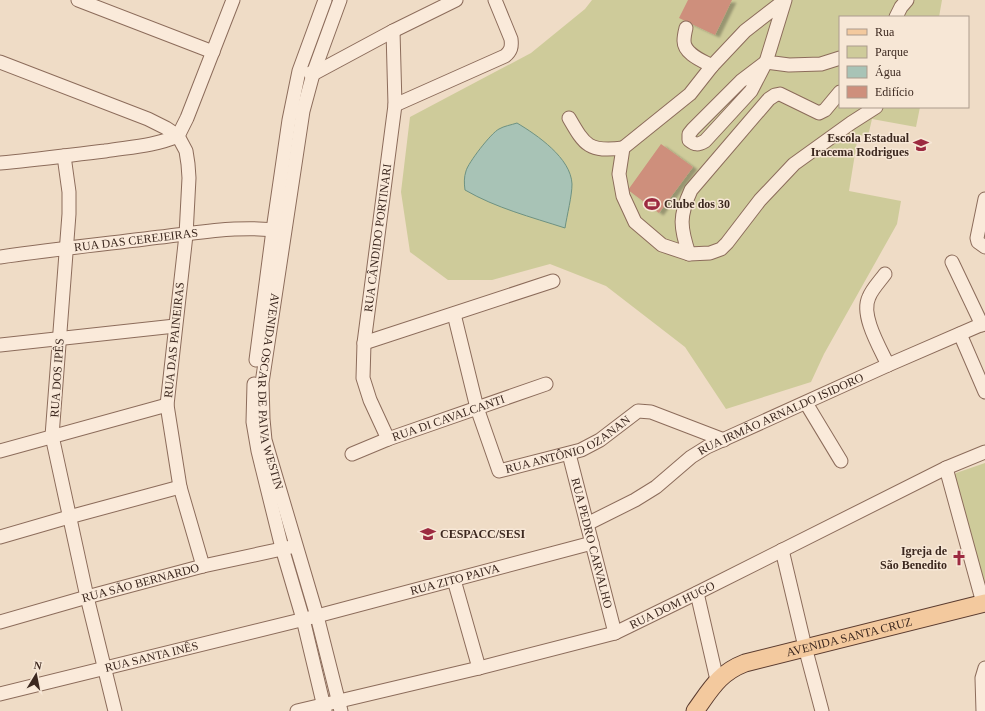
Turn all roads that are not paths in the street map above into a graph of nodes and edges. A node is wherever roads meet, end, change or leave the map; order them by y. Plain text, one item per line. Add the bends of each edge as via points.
1 (78, 0) edge
2 (233, 0) edge
3 (325, 0) edge
4 (340, 0) edge
5 (456, 0) edge
6 (495, 0) edge
7 (907, 0) edge
8 (896, 16) edge
9 (686, 28) dead end
10 (393, 31) junction
11 (212, 52) junction
12 (839, 58) edge
13 (0, 62) edge
14 (766, 62) junction
15 (712, 66) junction
16 (299, 71) junction
17 (313, 74) junction
18 (839, 93) edge
19 (395, 106) junction
20 (874, 108) edge
21 (568, 118) dead end
22 (178, 136) junction
23 (623, 148) junction
24 (64, 156) junction
25 (0, 163) edge
26 (985, 199) edge
27 (982, 226) edge
28 (279, 231) junction
29 (186, 234) junction
30 (985, 247) edge
31 (66, 248) junction
32 (689, 254) junction
33 (0, 257) edge
34 (952, 262) dead end
35 (885, 274) dead end
36 (553, 281) dead end
37 (454, 314) junction
38 (984, 324) edge
39 (175, 326) junction
40 (960, 334) junction
41 (60, 339) junction
42 (364, 343) junction
43 (0, 345) edge
44 (888, 365) junction
45 (258, 383) junction
46 (546, 384) dead end
47 (985, 392) edge
48 (806, 403) junction
49 (167, 405) junction
50 (477, 408) junction
51 (52, 436) junction
52 (388, 439) junction
53 (724, 440) junction
54 (0, 451) edge
55 (985, 452) edge
56 (352, 454) dead end
57 (569, 454) junction
58 (841, 461) dead end
59 (946, 468) junction
60 (180, 487) junction
61 (69, 517) junction
62 (587, 524) junction
63 (0, 537) edge
64 (592, 543) junction
65 (296, 546) junction
66 (282, 548) junction
67 (782, 550) junction
68 (203, 566) junction
69 (454, 580) junction
70 (697, 593) junction
71 (87, 597) junction
72 (984, 603) edge
73 (317, 616) junction
74 (304, 620) junction
75 (0, 622) edge
76 (614, 633) junction
77 (805, 647) junction
78 (105, 668) junction
79 (479, 668) junction
80 (985, 668) edge
81 (717, 680) junction
82 (0, 694) edge
83 (340, 706) edge
84 (324, 708) edge
85 (984, 708) edge
86 (115, 711) edge
87 (297, 711) edge
88 (695, 711) edge
89 (822, 711) edge

1 - 11 street
2 - 11 street
3 - 16 street, AVENIDA OSCAR DE PAIVA WESTIN
4 - 17 street, AVENIDA OSCAR DE PAIVA WESTIN
5 - 10 street
6 - 19 street via 511,39 510,52
7 - 8 street
9 - 15 street via 686,48 692,55
10 - 17 street
10 - 19 street, RUA CÂNDIDO PORTINARI
11 - 22 street
12 - 14 street via 821,64 789,65
13 - 22 street via 148,119
14 - 14 street via 751,91 705,141 694,144 689,140 689,134 709,113 741,81
14 - 15 street via 785,0 745,31
15 - 23 street via 690,94
16 - 17 street
16 - 28 street, AVENIDA OSCAR DE PAIVA WESTIN via 289,120
17 - 28 street, AVENIDA OSCAR DE PAIVA WESTIN
18 - 32 street via 825,110 819,113 780,94 769,99 691,190 684,205 681,226
19 - 42 street, RUA CÂNDIDO PORTINARI
20 - 32 street via 794,164 760,200 721,249 710,253
21 - 23 street via 580,139 594,148
22 - 24 street via 164,142
22 - 29 street, RUA DAS PAINEIRAS via 186,151 188,164
23 - 32 street via 619,174 623,196 635,222 662,245
24 - 25 street
24 - 31 street, RUA DOS IPÊS via 69,192
26 - 27 street
27 - 30 street via 977,238
28 - 29 street, RUA DAS CEREJEIRAS via 237,230
28 - 45 street, AVENIDA OSCAR DE PAIVA WESTIN
29 - 31 street, RUA DAS CEREJEIRAS
29 - 39 street, RUA DAS PAINEIRAS
31 - 33 street, RUA DAS CEREJEIRAS
31 - 41 street, RUA DOS IPÊS
34 - 38 street
35 - 44 street via 869,296 866,305 870,324
36 - 37 street
37 - 42 street
37 - 50 street
38 - 40 street, RUA IRMÃO ARNALDO ISIDORO
39 - 41 street
39 - 49 street, RUA DAS PAINEIRAS
40 - 44 street, RUA IRMÃO ARNALDO ISIDORO
40 - 47 street
41 - 43 street
41 - 51 street, RUA DOS IPÊS
42 - 52 street, RUA CÂNDIDO PORTINARI via 363,378
44 - 48 street, RUA IRMÃO ARNALDO ISIDORO
45 - 65 street, AVENIDA OSCAR DE PAIVA WESTIN via 265,440
45 - 66 street, AVENIDA OSCAR DE PAIVA WESTIN via 253,422
46 - 50 street, RUA DI CAVALCANTI
48 - 53 street, RUA IRMÃO ARNALDO ISIDORO
48 - 58 street
49 - 51 street
49 - 60 street, RUA DAS PAINEIRAS
50 - 52 street, RUA DI CAVALCANTI
50 - 57 street, RUA ANTÔNIO OZANAN via 499,471
51 - 54 street
51 - 61 street, RUA DOS IPÊS
52 - 56 street, RUA DI CAVALCANTI
53 - 57 street, RUA ANTÔNIO OZANAN via 651,412 638,411 600,440
53 - 62 street, RUA IRMÃO ARNALDO ISIDORO via 691,457 656,487 635,500
55 - 59 street, RUA DOM HUGO
57 - 62 street, RUA PEDRO CARVALHO
59 - 67 street, RUA DOM HUGO
59 - 72 street
60 - 61 street
60 - 68 street, RUA DAS PAINEIRAS
61 - 63 street
61 - 71 street, RUA DOS IPÊS
62 - 64 street, RUA PEDRO CARVALHO
64 - 69 street, RUA ZITO PAIVA
64 - 76 street, RUA PEDRO CARVALHO
65 - 66 street, RUA SÃO BERNARDO
65 - 73 street, AVENIDA OSCAR DE PAIVA WESTIN
66 - 68 street, RUA SÃO BERNARDO
66 - 74 street, AVENIDA OSCAR DE PAIVA WESTIN
67 - 70 street, RUA DOM HUGO
67 - 77 street
68 - 71 street, RUA SÃO BERNARDO
69 - 73 street, RUA ZITO PAIVA
69 - 79 street
70 - 76 street, RUA DOM HUGO
70 - 81 street
71 - 75 street, RUA SÃO BERNARDO
71 - 78 street, RUA DOS IPÊS
72 - 77 main road, AVENIDA SANTA CRUZ
73 - 74 street, RUA ZITO PAIVA
73 - 83 street, AVENIDA OSCAR DE PAIVA WESTIN
74 - 78 street, RUA SANTA INÊS
74 - 84 street, AVENIDA OSCAR DE PAIVA WESTIN
76 - 79 street, RUA DOM HUGO
77 - 81 main road, AVENIDA SANTA CRUZ via 745,663 732,668
77 - 89 street
78 - 82 street, RUA SANTA INÊS
78 - 86 street, RUA DOS IPÊS
79 - 83 street, RUA DOM HUGO
80 - 85 street via 982,678
81 - 88 main road, AVENIDA SANTA CRUZ
83 - 84 street, RUA DOM HUGO
84 - 87 street, RUA DOM HUGO

